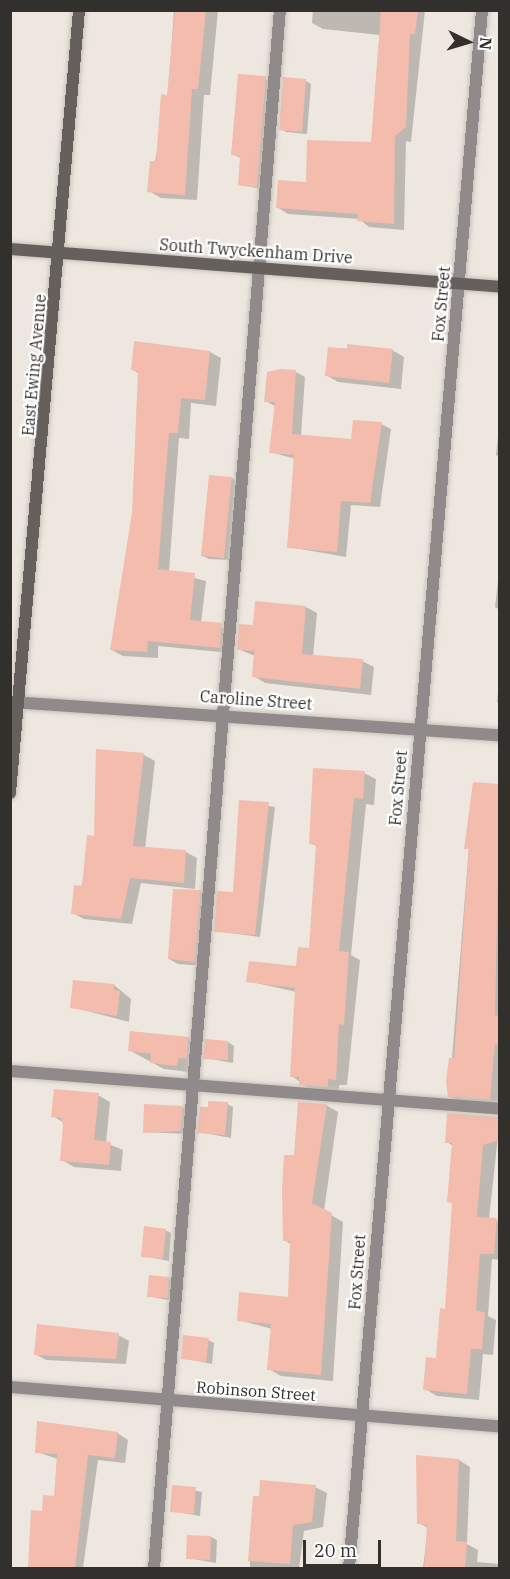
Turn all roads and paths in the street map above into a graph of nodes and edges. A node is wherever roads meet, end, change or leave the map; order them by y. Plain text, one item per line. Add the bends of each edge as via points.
1 (80, 10) edge
2 (280, 10) edge
3 (482, 10) edge
4 (10, 249) edge
5 (61, 253) junction
6 (259, 267) junction
7 (460, 284) junction
8 (500, 287) edge
9 (14, 702) edge
10 (224, 713) junction
11 (420, 729) junction
12 (500, 735) edge
13 (10, 793) edge
14 (10, 1071) edge
15 (194, 1085) junction
16 (388, 1100) junction
17 (500, 1109) edge
18 (10, 1388) edge
19 (165, 1401) junction
20 (363, 1415) junction
21 (500, 1426) edge
22 (154, 1569) edge
23 (349, 1569) edge

1 - 5 street, East Ewing Avenue
2 - 6 street
3 - 7 street, Fox Street
4 - 5 street, South Twyckenham Drive
5 - 6 street, South Twyckenham Drive
5 - 9 street, East Ewing Avenue
6 - 7 street, South Twyckenham Drive
6 - 10 street
7 - 8 street, South Twyckenham Drive
7 - 11 street, Fox Street
9 - 10 street, Caroline Street
9 - 13 street, East Ewing Avenue
10 - 11 street, Caroline Street
10 - 15 street
11 - 12 street, Caroline Street
11 - 16 street, Fox Street
14 - 15 street
15 - 16 street
15 - 19 street
16 - 17 street
16 - 20 street, Fox Street
18 - 19 street, Robinson Street
19 - 20 street, Robinson Street
19 - 22 street
20 - 21 street, Robinson Street
20 - 23 street, Fox Street

